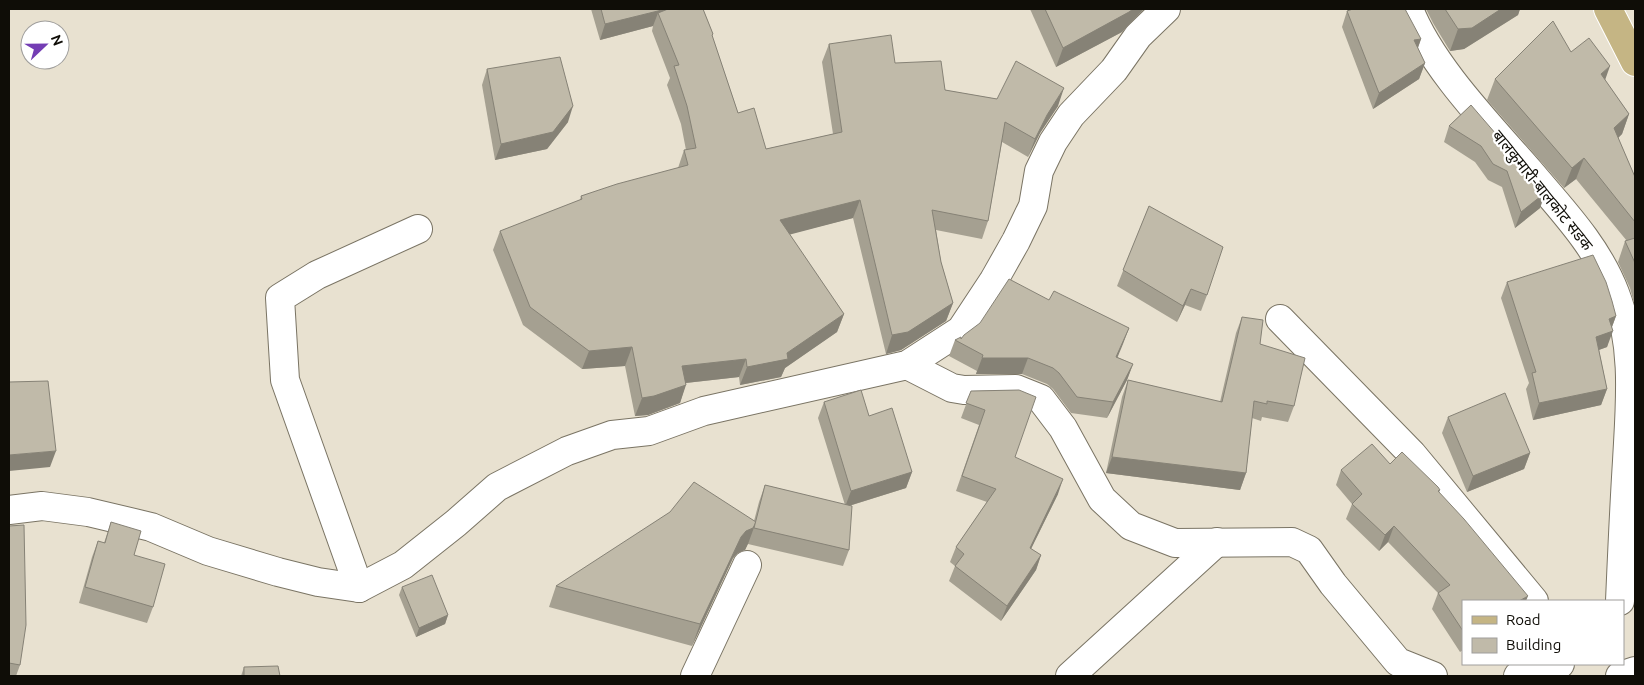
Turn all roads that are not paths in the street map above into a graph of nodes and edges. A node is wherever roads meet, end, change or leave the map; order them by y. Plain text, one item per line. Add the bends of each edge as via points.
1 (1166, 9) edge
2 (1409, 9) edge
3 (1608, 9) edge
4 (1635, 62) edge
5 (418, 229) dead end
6 (1280, 319) dead end
7 (906, 365) junction
8 (9, 510) edge
9 (1217, 542) junction
10 (747, 565) dead end
11 (359, 588) junction
12 (1533, 600) edge
13 (1620, 600) edge
14 (1556, 665) edge
15 (1635, 671) edge
16 (695, 676) edge
17 (1070, 676) edge
18 (1433, 676) edge
19 (1518, 676) edge
20 (1620, 676) edge

1 - 7 street via 1138,36 1114,70 1072,115 1053,142 1039,171 1033,206 1016,241 961,330
2 - 13 street, बालकुमारी-बालकोट सडक via 1435,58 1575,224 1615,293 1627,336 1631,381
3 - 4 main road
5 - 11 street via 317,275 280,298 285,380
6 - 12 street via 1412,454
7 - 9 street via 952,388 1016,389 1042,399 1063,428 1102,499 1131,526 1176,543
7 - 11 street via 704,411 649,431 612,435 567,451 496,488 403,565
8 - 11 street via 42,506 88,512 151,527 208,551 278,572
9 - 17 street
9 - 18 street via 1292,542 1310,550 1333,584 1398,662
10 - 16 street
14 - 19 street
15 - 20 street

